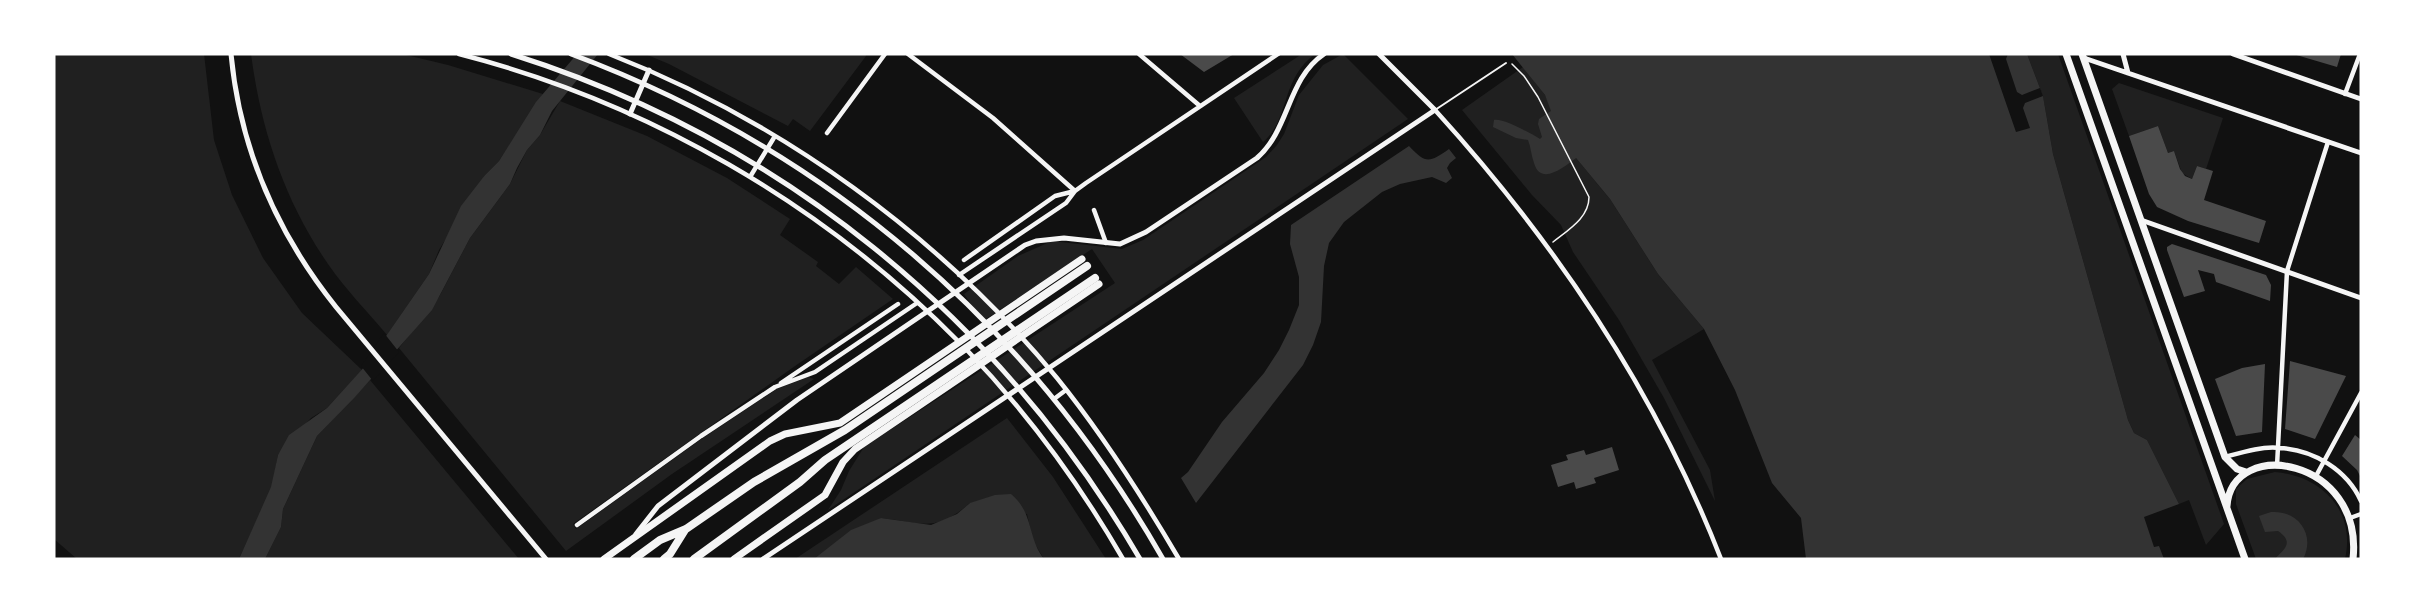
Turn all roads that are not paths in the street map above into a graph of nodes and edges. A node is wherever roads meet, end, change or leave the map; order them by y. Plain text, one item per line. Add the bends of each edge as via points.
1 (231, 54) edge
2 (459, 54) edge
3 (511, 54) edge
4 (571, 54) edge
5 (609, 54) edge
6 (885, 54) edge
7 (908, 54) edge
8 (1138, 54) edge
9 (1278, 54) edge
10 (1324, 54) edge
11 (1379, 54) edge
12 (2066, 54) edge
13 (2123, 54) edge
14 (2233, 54) edge
15 (2360, 54) edge
16 (2083, 56) edge
17 (1506, 63) road end
18 (649, 70) junction
19 (2128, 73) junction
20 (643, 83) junction
21 (2345, 94) junction
22 (2361, 99) edge
23 (635, 101) junction
24 (1200, 106) junction
25 (1435, 110) junction
26 (630, 114) junction
27 (827, 133) dead end
28 (775, 136) junction
29 (2328, 142) junction
30 (767, 148) junction
31 (2361, 153) edge
32 (757, 165) junction
33 (750, 177) junction
34 (1075, 190) junction
35 (1094, 210) dead end
36 (2141, 220) junction
37 (1106, 243) junction
38 (1082, 259) dead end
39 (964, 261) dead end
40 (1087, 266) dead end
41 (2287, 271) junction
42 (961, 277) junction
43 (1097, 281) joint
44 (2361, 298) edge
45 (918, 303) junction
46 (898, 304) dead end
47 (775, 387) junction
48 (1066, 390) junction
49 (2361, 393) edge
50 (1054, 399) junction
51 (1038, 410) junction
52 (1025, 417) junction
53 (2278, 447) junction
54 (2225, 457) junction
55 (2324, 460) junction
56 (2277, 466) junction
57 (2246, 472) junction
58 (2316, 476) junction
59 (2361, 501) edge
60 (2227, 508) junction
61 (2361, 514) edge
62 (2350, 518) junction
63 (577, 525) dead end
64 (686, 529) junction
65 (630, 540) junction
66 (1172, 548) junction
67 (1161, 557) edge
68 (546, 559) edge
69 (604, 559) edge
70 (634, 559) edge
71 (664, 559) edge
72 (694, 559) edge
73 (734, 559) edge
74 (762, 559) edge
75 (1124, 559) edge
76 (1140, 559) edge
77 (1179, 559) edge
78 (1721, 559) edge
79 (2245, 559) edge
80 (2353, 559) edge

1 - 68 street via 242,128 265,194 304,266
2 - 26 street
3 - 23 street
4 - 20 street
5 - 18 street
6 - 27 street
7 - 34 street via 993,118
8 - 24 street
9 - 24 street
10 - 37 street via 1301,76 1272,142 1257,158 1135,238 1120,244
11 - 25 street
12 - 60 main road
13 - 19 street
14 - 21 street
15 - 21 street
16 - 19 street
16 - 36 main road
17 - 25 lane
18 - 20 street
18 - 28 street
19 - 29 street
20 - 23 street
20 - 30 street
21 - 22 street
23 - 26 street
23 - 32 street
24 - 34 street
25 - 74 street
25 - 78 street via 1548,246 1596,316 1681,468
26 - 33 street
28 - 30 street
28 - 42 street via 883,210
29 - 31 street
29 - 41 street
30 - 32 street
30 - 50 street via 843,198 900,242 952,288
32 - 33 street
32 - 51 street via 848,226 934,299
33 - 45 street via 828,228
34 - 39 street via 1055,196
34 - 42 street via 1066,203
35 - 37 street
36 - 41 street
36 - 54 main road
37 - 65 street via 1064,238 1025,245 789,406 658,506
38 - 65 main road via 840,423 785,434 770,441
40 - 64 highway via 844,430 754,482
41 - 44 street
41 - 53 street
42 - 48 street
43 - 72 highway via 825,460
43 - 73 main road via 855,449 825,495
45 - 47 street via 815,372
45 - 52 street via 975,359
46 - 47 street
47 - 63 street
48 - 50 street
48 - 66 street via 1117,459
49 - 55 street
50 - 67 street via 1107,470
51 - 52 street
51 - 76 street
52 - 75 street via 1073,480
53 - 54 street
53 - 55 street
53 - 56 street
54 - 57 main road via 2237,470
55 - 58 street
55 - 59 street via 2344,477
56 - 57 main road
56 - 58 main road
57 - 60 main road via 2230,488
58 - 62 main road via 2332,488
60 - 79 main road
61 - 62 street
62 - 80 main road via 2355,544
64 - 70 highway via 660,540
64 - 71 highway
65 - 69 main road
66 - 67 street
66 - 77 street

